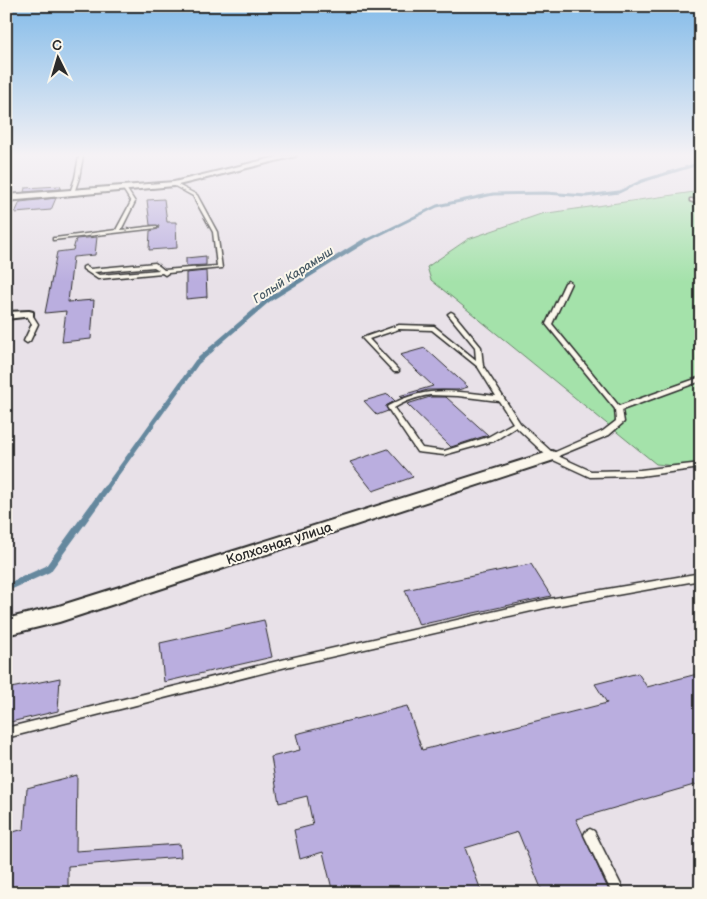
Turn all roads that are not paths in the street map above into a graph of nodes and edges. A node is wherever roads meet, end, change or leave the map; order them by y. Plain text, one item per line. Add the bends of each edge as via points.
1 (131, 198) edge
2 (197, 198) edge
3 (692, 200) dead end
4 (701, 204) edge
5 (155, 228) dead end
6 (118, 231) junction
7 (55, 239) dead end
8 (165, 273) junction
9 (568, 283) dead end
10 (29, 314) joint
11 (451, 314) dead end
12 (6, 316) edge
13 (27, 341) dead end
14 (480, 366) junction
15 (396, 371) dead end
16 (701, 379) edge
17 (501, 399) junction
18 (618, 409) junction
19 (517, 424) junction
20 (552, 456) junction
21 (701, 465) edge
22 (701, 576) edge
23 (6, 627) edge
24 (6, 733) edge
25 (590, 835) dead end
26 (619, 893) edge

1 - 6 lane via 133,202
2 - 8 lane via 215,232 220,267
3 - 4 lane
5 - 6 lane
6 - 7 lane
8 - 8 lane via 98,278 88,269 155,265
9 - 18 lane via 549,324
10 - 12 street
10 - 13 lane via 35,324
11 - 14 lane via 478,347
14 - 15 lane via 434,328 399,327 365,338
14 - 17 lane
16 - 18 lane
17 - 19 lane
17 - 19 lane via 434,391 403,398 390,407 420,450 444,453 491,439
18 - 20 lane via 620,422 606,433
19 - 20 lane
20 - 21 lane via 590,474 640,473
20 - 23 street, Колхозная улица via 59,614
22 - 24 lane via 549,602
25 - 26 lane

